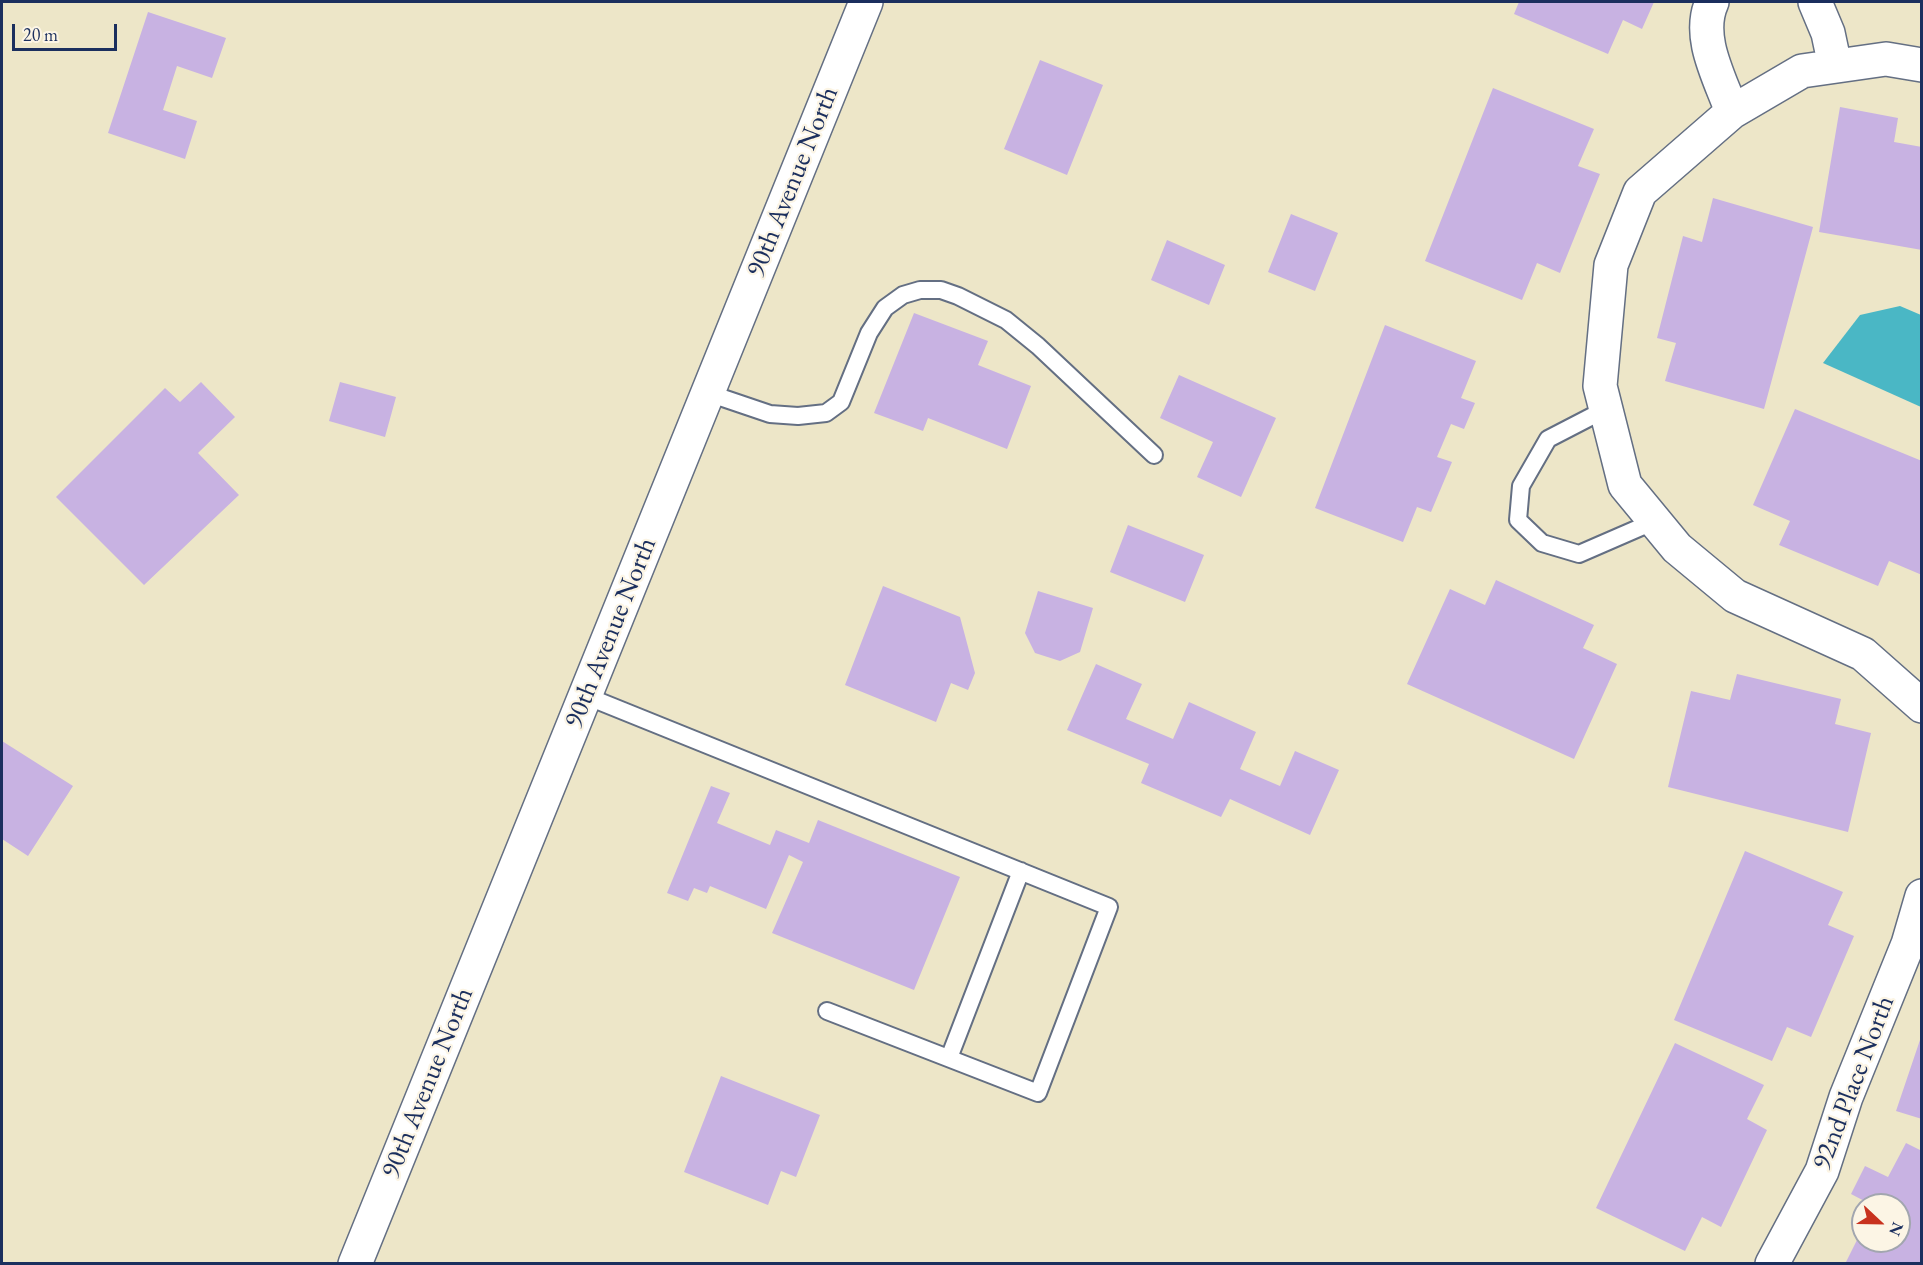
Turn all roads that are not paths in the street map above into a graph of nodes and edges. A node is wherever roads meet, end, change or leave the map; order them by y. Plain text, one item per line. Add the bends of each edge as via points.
1 (866, 2) edge
2 (1712, 2) edge
3 (1815, 2) edge
4 (1922, 65) edge
5 (1834, 66) junction
6 (1732, 112) junction
7 (708, 393) junction
8 (1606, 409) junction
9 (1154, 455) dead end
10 (1655, 521) junction
11 (586, 696) junction
12 (1922, 706) edge
13 (1021, 872) junction
14 (1922, 897) edge
15 (827, 1011) dead end
16 (950, 1058) junction
17 (355, 1263) edge
18 (1772, 1263) edge

1 - 7 street, 90th Avenue North
2 - 6 street via 1706,28 1708,46
3 - 5 street via 1828,33
4 - 5 street via 1886,59
5 - 6 street via 1802,71
6 - 8 street via 1640,192 1611,265 1600,386
7 - 9 lane via 770,414 826,413 841,402 869,333 885,308 903,295 941,290 1006,320
7 - 11 street, 90th Avenue North
8 - 10 street via 1625,485
8 - 10 lane via 1548,439 1521,486 1518,520 1542,543 1580,554
10 - 12 street via 1677,548 1735,596 1863,654
11 - 13 lane
11 - 17 street, 90th Avenue North
13 - 16 lane
13 - 16 lane via 1109,907 1038,1093
14 - 18 street, 92nd Place North via 1822,1171
15 - 16 lane

